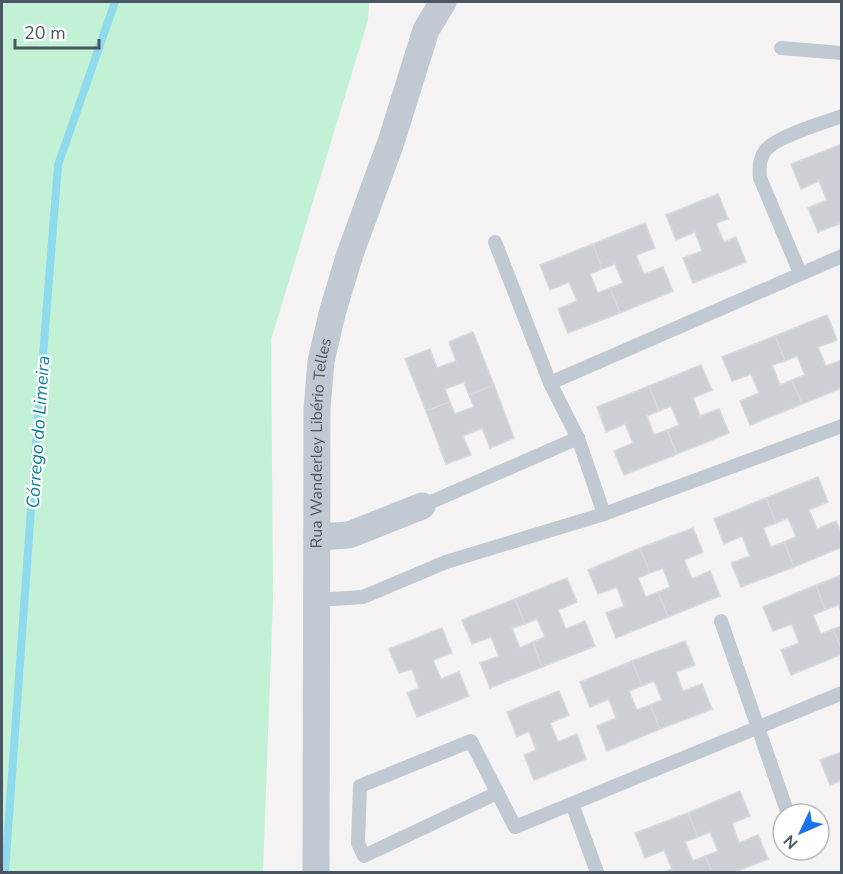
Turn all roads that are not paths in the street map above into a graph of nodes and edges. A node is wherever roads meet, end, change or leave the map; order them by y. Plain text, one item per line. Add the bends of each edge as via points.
1 (420, 2) edge
2 (443, 2) edge
3 (426, 30) junction
4 (781, 48) dead end
5 (842, 53) edge
6 (842, 116) edge
7 (495, 242) dead end
8 (842, 256) edge
9 (800, 273) junction
10 (550, 383) junction
11 (842, 426) edge
12 (578, 438) junction
13 (422, 506) joint
14 (604, 514) junction
15 (316, 537) junction
16 (316, 600) junction
17 (721, 621) dead end
18 (842, 693) edge
19 (758, 727) junction
20 (497, 793) junction
21 (784, 802) edge
22 (572, 804) junction
23 (316, 873) edge
24 (597, 873) edge

1 - 3 street, Rua Wanderley Libério Telles
2 - 3 street, Rua Wanderley Libério Telles
3 - 15 street, Rua Wanderley Libério Telles via 350,254 321,361
4 - 5 lane
6 - 9 lane via 768,147 759,168
7 - 10 lane
8 - 9 lane
9 - 10 lane
10 - 12 lane
11 - 14 lane
12 - 13 lane
12 - 14 lane
13 - 15 street via 349,536
14 - 16 lane via 446,562 363,597
15 - 16 street, Rua Wanderley Libério Telles
16 - 23 street, Rua Wanderley Libério Telles
17 - 19 lane
18 - 19 lane
19 - 21 lane
19 - 22 lane
20 - 20 lane via 471,741 360,786 358,843 364,856
20 - 22 lane via 515,827
22 - 24 lane

